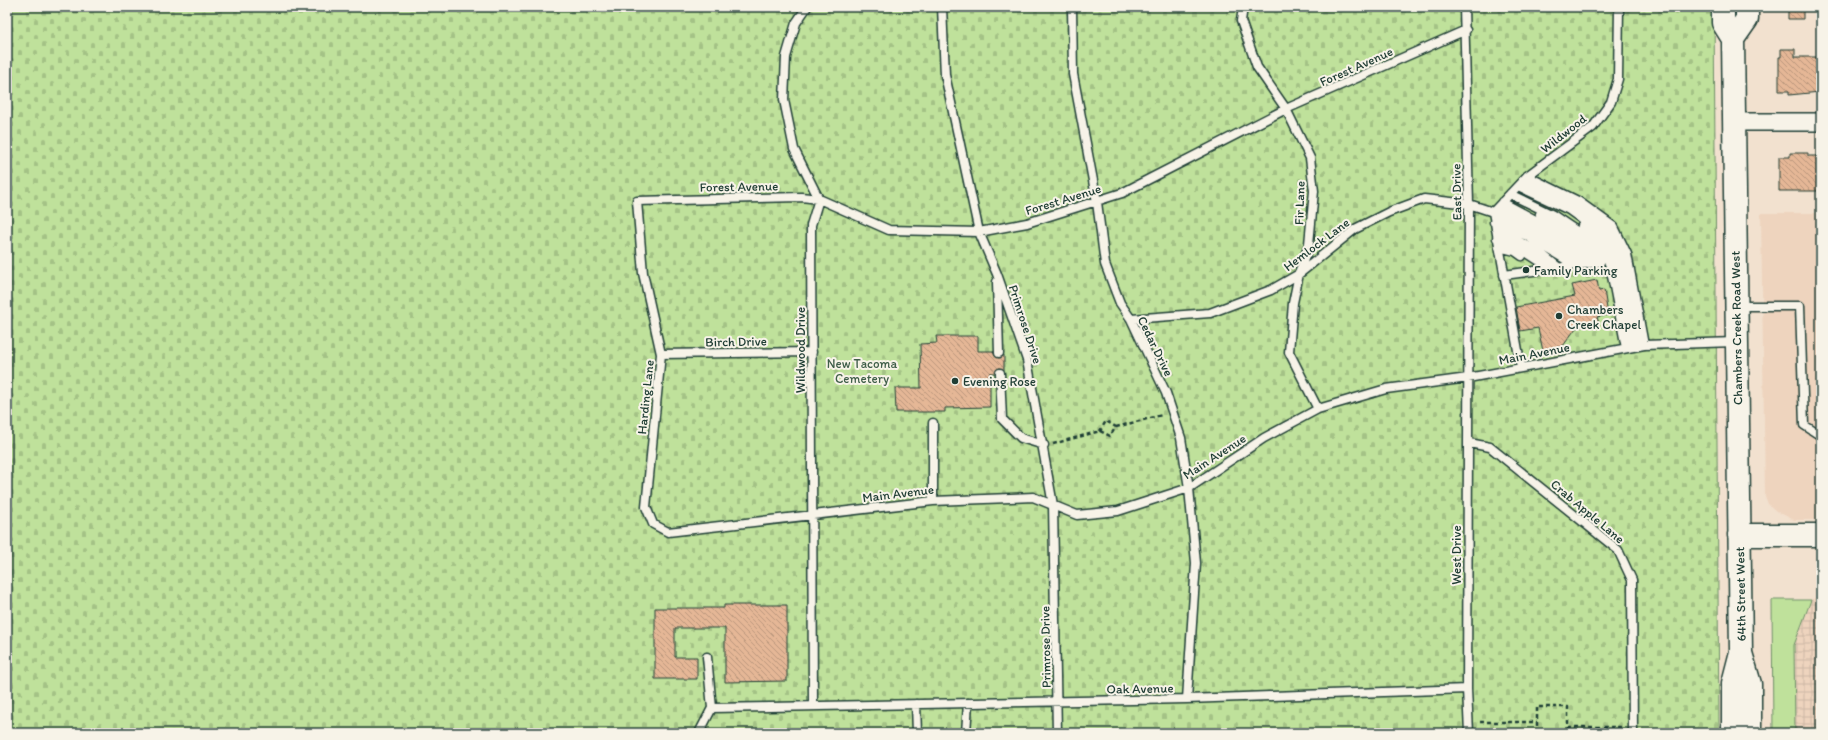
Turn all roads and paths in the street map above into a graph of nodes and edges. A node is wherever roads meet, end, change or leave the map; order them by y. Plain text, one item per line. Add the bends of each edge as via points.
1 (807, 7) edge
2 (942, 7) edge
3 (1072, 7) edge
4 (1243, 7) edge
5 (1464, 7) edge
6 (1619, 7) edge
7 (1723, 7) edge
8 (1747, 7) edge
9 (1466, 30) junction
10 (1733, 39) junction
11 (1286, 109) junction
12 (1733, 122) junction
13 (1821, 122) edge
14 (1510, 194) junction
15 (819, 199) junction
16 (637, 201) joint
17 (1097, 202) junction
18 (1469, 204) junction
19 (1496, 230) junction
20 (979, 232) junction
21 (1499, 247) junction
22 (1589, 264) junction
23 (1550, 268) junction
24 (997, 274) junction
25 (1299, 274) junction
26 (1504, 275) junction
27 (1736, 306) junction
28 (1131, 319) junction
29 (1736, 342) junction
30 (1635, 347) junction
31 (812, 352) junction
32 (999, 353) dead end
33 (661, 354) junction
34 (1521, 367) junction
35 (1000, 373) dead end
36 (1468, 378) junction
37 (1318, 409) junction
38 (1173, 412) junction
39 (933, 423) dead end
40 (1116, 427) junction
41 (1100, 431) junction
42 (1821, 436) edge
43 (1469, 443) junction
44 (1044, 446) junction
45 (1189, 488) junction
46 (933, 501) junction
47 (1054, 505) junction
48 (813, 516) junction
49 (653, 524) joint
50 (1739, 535) junction
51 (1821, 535) edge
52 (1741, 652) junction
53 (707, 657) dead end
54 (1467, 689) junction
55 (1188, 699) junction
56 (1058, 702) junction
57 (968, 703) junction
58 (916, 704) junction
59 (813, 705) junction
60 (712, 708) junction
61 (1468, 722) junction
62 (1537, 722) junction
63 (1568, 727) junction
64 (1633, 730) edge
65 (699, 733) edge
66 (917, 733) edge
67 (966, 733) edge
68 (1057, 733) edge
69 (1469, 733) edge
70 (1537, 733) edge
71 (1568, 733) edge
72 (1733, 733) edge
73 (1750, 733) edge

1 - 15 lane via 796,23 786,56 784,100 794,149
2 - 20 lane, Primrose Drive via 944,75
3 - 17 lane, Cedar Drive via 1073,74
4 - 11 lane, Fir Lane via 1240,20 1257,67
5 - 9 lane, East Drive
6 - 14 lane, Wildwood via 1618,79 1611,102 1593,127
7 - 10 street via 1723,23
8 - 10 street via 1747,19
9 - 11 lane, Forest Avenue
9 - 18 lane, East Drive
10 - 12 street, Chambers Creek Road West
11 - 17 lane, Forest Avenue via 1122,193
11 - 25 lane, Fir Lane via 1310,158 1314,191 1309,244
12 - 13 street
12 - 27 street, Chambers Creek Road West
14 - 18 lane
14 - 19 lane
14 - 22 lane via 1573,257
14 - 22 lane via 1584,251
14 - 22 lane via 1553,215 1596,244
14 - 30 lane via 1569,210 1605,236 1616,262
14 - 30 lane via 1578,201 1614,227 1627,254
15 - 16 lane, Forest Avenue via 801,197
15 - 20 lane, Forest Avenue via 889,230
15 - 31 lane, Wildwood Drive via 811,225
16 - 33 lane, Harding Lane via 644,273
17 - 20 lane, Forest Avenue via 1027,223
17 - 28 lane, Cedar Drive via 1105,264 1120,303
18 - 25 lane, Hemlock Lane via 1424,199 1389,212 1355,229
18 - 36 lane, East Drive
19 - 21 lane
19 - 22 lane via 1543,246 1568,261
19 - 23 lane
20 - 24 lane, Primrose Drive
21 - 23 lane via 1515,251
21 - 26 lane
22 - 23 lane
22 - 30 lane
23 - 26 lane
24 - 32 lane
24 - 44 lane, Primrose Drive via 1027,360
25 - 28 lane, Hemlock Lane via 1271,290 1210,313
25 - 37 lane, Fir Lane via 1293,303 1289,352
26 - 34 lane
27 - 29 street, Chambers Creek Road West
27 - 42 lane via 1800,306 1804,425
28 - 38 lane, Cedar Drive
29 - 30 lane, Main Avenue
29 - 50 street, Chambers Creek Road West
30 - 34 lane, Main Avenue
31 - 33 lane, Birch Drive
31 - 48 lane, Wildwood Drive
33 - 49 lane, Harding Lane via 646,507
34 - 36 lane, Main Avenue
35 - 44 lane via 1002,419 1021,438
36 - 37 lane, Main Avenue via 1386,389
36 - 43 lane, West Drive
37 - 45 lane, Main Avenue via 1264,438
38 - 40 path
38 - 45 lane, Cedar Drive via 1181,438
39 - 46 lane
40 - 41 path via 1110,436
40 - 41 path via 1106,421
41 - 44 path
43 - 54 lane, West Drive
43 - 64 lane, Crab Apple Lane via 1490,447 1618,550 1632,580
44 - 47 lane, Primrose Drive
45 - 47 lane, Main Avenue via 1118,511 1077,515
45 - 55 lane, Cedar Drive via 1196,563
46 - 47 lane, Main Avenue via 1033,497
46 - 48 lane, Main Avenue
47 - 56 lane, Primrose Drive
48 - 49 lane, Main Avenue via 668,532
48 - 59 lane, Wildwood Drive
50 - 51 street
50 - 52 street, 64th Street West
52 - 72 street, 64th Street West via 1733,683
52 - 73 street, 64th Street West via 1750,684
53 - 60 lane
54 - 55 lane, Oak Avenue
54 - 61 lane, West Drive
55 - 56 lane, Oak Avenue
56 - 57 lane, Oak Avenue
56 - 68 lane, Primrose Drive
57 - 58 lane, Oak Avenue
57 - 67 lane
58 - 59 lane, Oak Avenue
58 - 66 lane
59 - 60 lane, Oak Avenue
60 - 65 lane
61 - 62 path
61 - 69 lane, West Drive
62 - 63 path via 1537,707 1568,707
62 - 70 path
63 - 64 path
63 - 71 path

